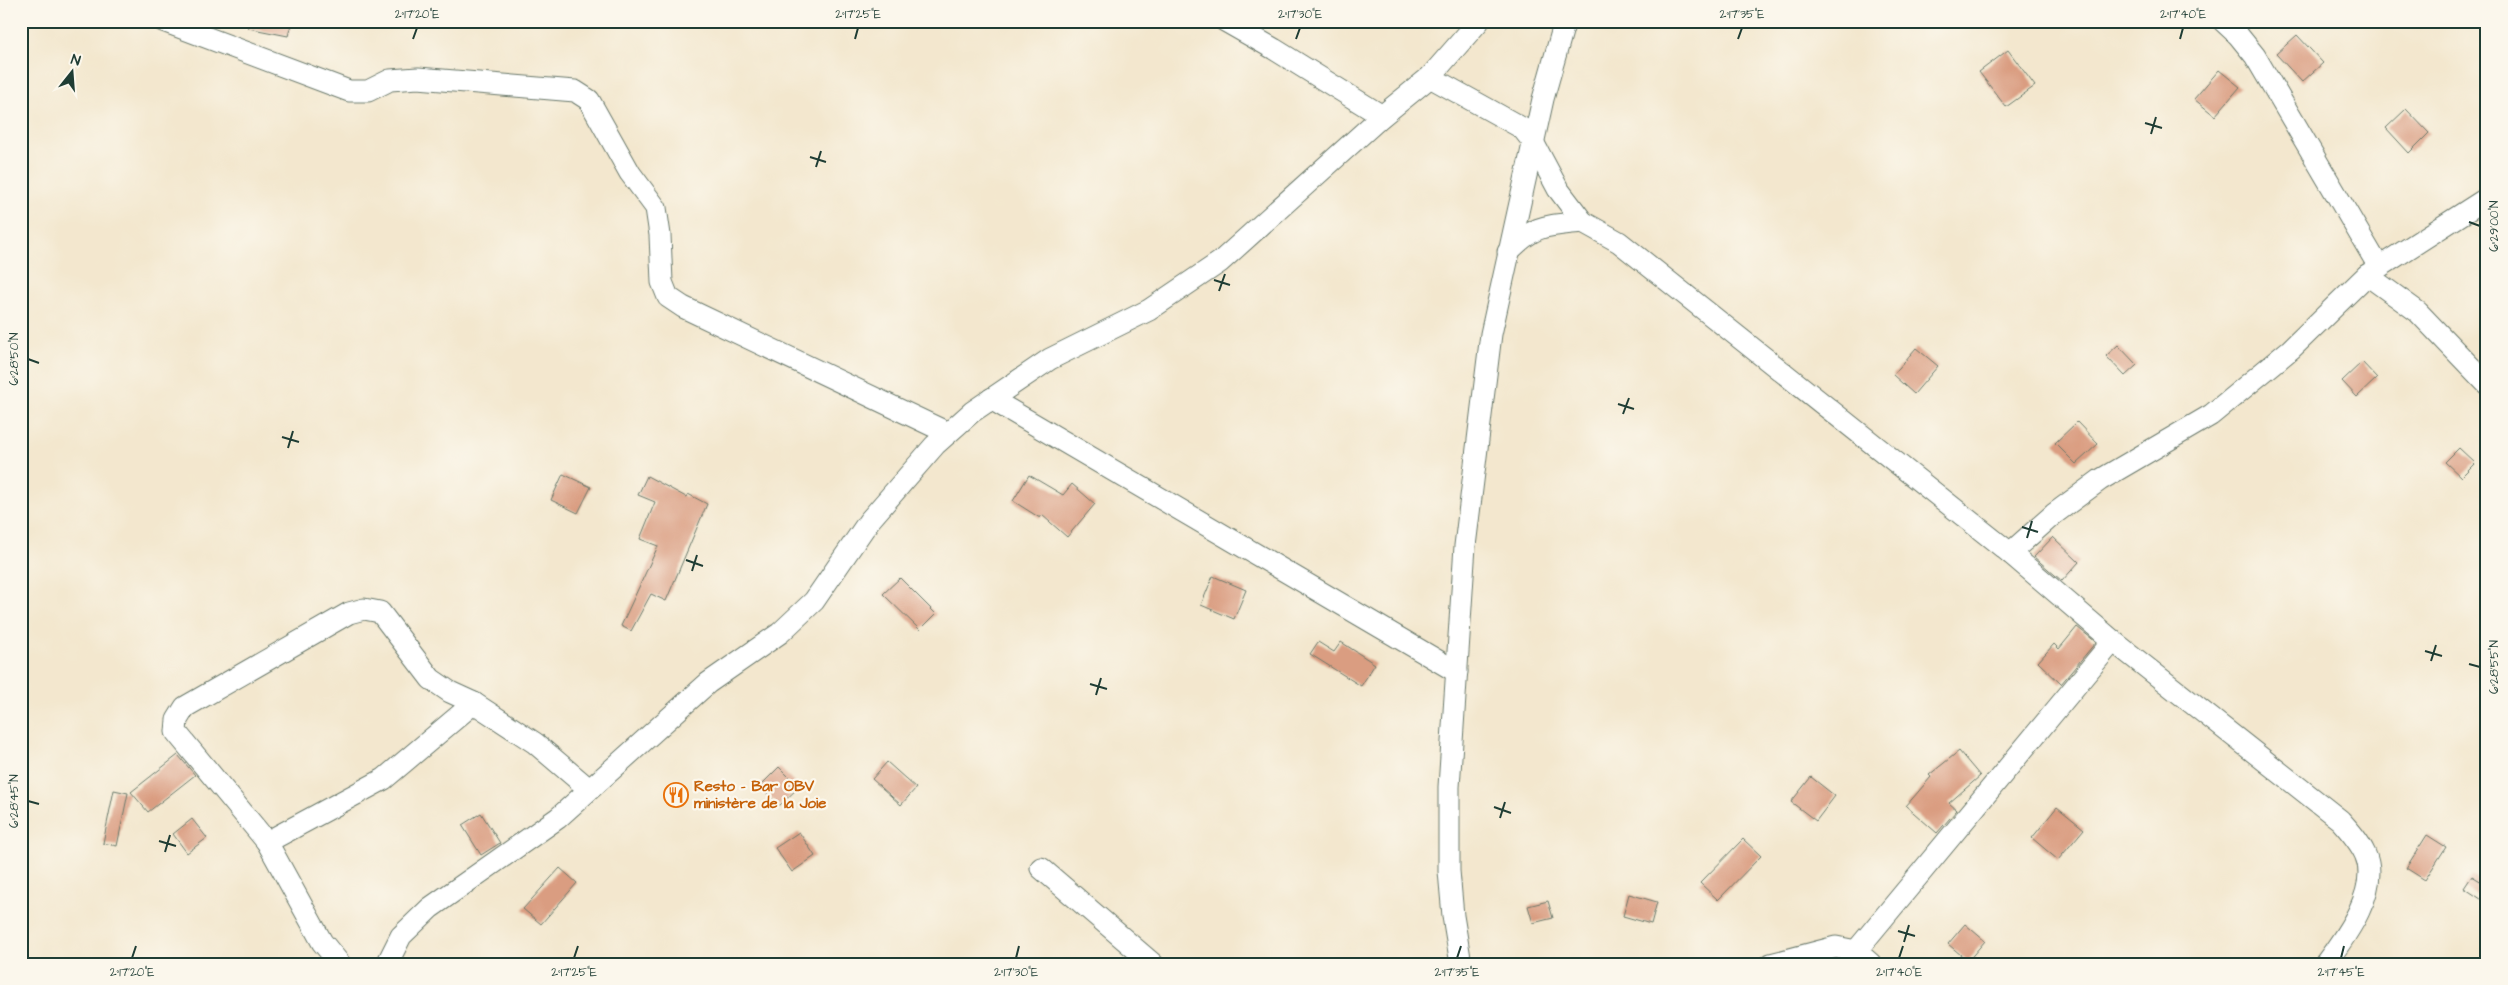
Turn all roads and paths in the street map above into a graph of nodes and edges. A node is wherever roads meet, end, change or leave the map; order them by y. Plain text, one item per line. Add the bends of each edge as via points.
1 (163, 21) edge
2 (1225, 21) edge
3 (1479, 21) edge
4 (1565, 21) edge
5 (2223, 21) edge
6 (1430, 77) junction
7 (1382, 116) junction
8 (1533, 142) junction
9 (2487, 198) edge
10 (1583, 222) junction
11 (1508, 252) junction
12 (2373, 271) junction
13 (2487, 384) edge
14 (991, 399) junction
15 (948, 433) junction
16 (2010, 554) junction
17 (2113, 641) junction
18 (1457, 672) junction
19 (474, 703) junction
20 (589, 789) junction
21 (267, 842) junction
22 (1041, 868) dead end
23 (1863, 957) edge
24 (1150, 963) edge
25 (340, 964) edge
26 (387, 964) edge
27 (1461, 964) edge
28 (1771, 964) edge
29 (2325, 964) edge

1 - 15 street via 349,91 368,91 390,80 418,78 575,91 589,100 630,173 656,208 662,282 668,297
2 - 7 street
3 - 6 street
4 - 8 street
5 - 12 street via 2255,56
6 - 7 street
6 - 8 street via 1522,128
7 - 14 street via 1220,262 1149,310 1050,359
8 - 10 street via 1558,189
8 - 11 street
9 - 12 street
10 - 11 street via 1543,226 1525,235
10 - 16 street via 1619,242
11 - 18 street via 1492,334 1465,546
12 - 13 street via 2418,312
12 - 16 street via 2291,349 2211,415 2100,480 2054,514
14 - 15 street
14 - 18 street
15 - 20 street via 869,521 814,601 780,634 708,683
16 - 17 street
17 - 23 street
17 - 29 street via 2340,820 2366,855 2369,872 2367,893 2342,942
18 - 27 street via 1449,787 1449,871
19 - 20 street via 536,744
19 - 21 street via 384,779
19 - 21 street via 431,679 380,612 364,609 349,613 186,707 177,720 176,732
20 - 26 street via 558,818 430,908 401,936
21 - 25 street via 322,942
22 - 24 street
23 - 28 street via 1836,947

